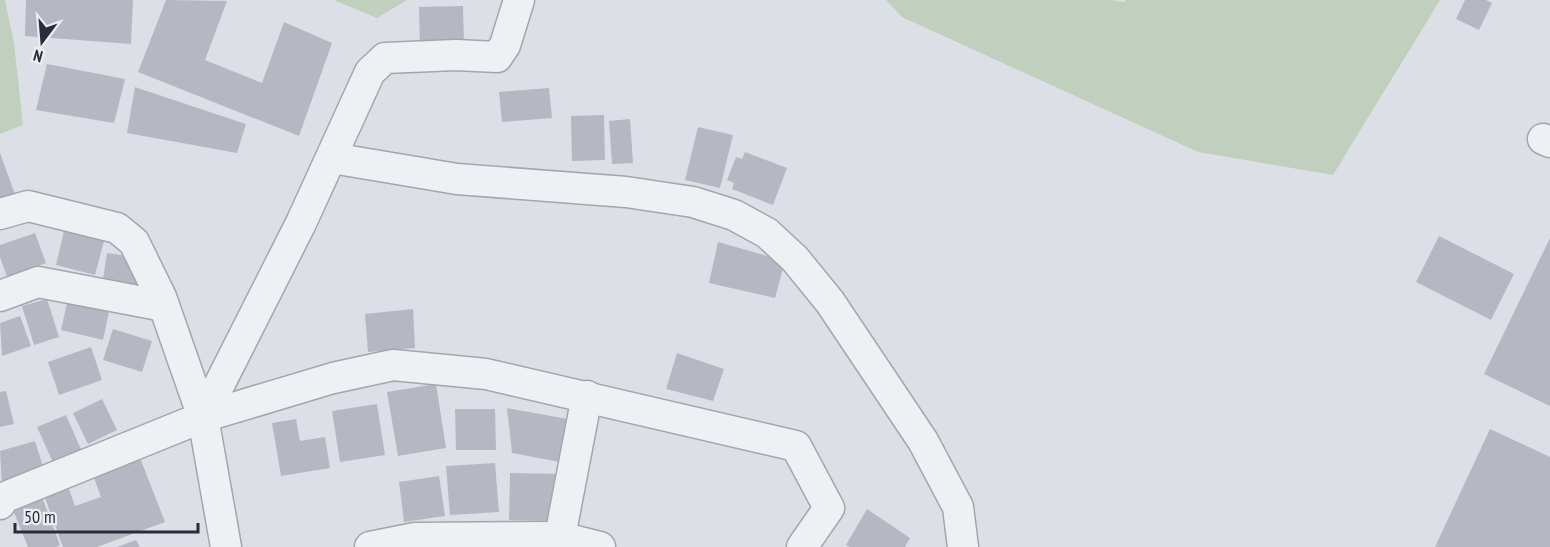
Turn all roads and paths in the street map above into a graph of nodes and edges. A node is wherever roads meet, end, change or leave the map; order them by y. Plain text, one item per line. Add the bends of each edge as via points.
1 (519, 0) edge
2 (332, 158) junction
3 (0, 214) edge
4 (0, 296) edge
5 (164, 306) junction
6 (587, 396) junction
7 (203, 417) junction
8 (0, 504) edge
9 (559, 542) edge
10 (226, 547) edge
11 (370, 547) edge
12 (600, 547) edge
13 (802, 547) edge
14 (963, 547) edge

1 - 2 street via 505,45 497,57 385,58 370,72
2 - 7 street
2 - 14 street via 457,179 626,192 693,202 734,215 767,233 795,259 830,302 923,441 958,507
3 - 5 street via 28,206 117,228 134,242
4 - 5 street via 38,282
5 - 7 street
6 - 7 street via 486,374 393,365 333,378
6 - 9 street
6 - 13 street via 796,446 829,508
7 - 8 street via 3,498
7 - 10 street
9 - 11 street via 416,538
9 - 12 street

